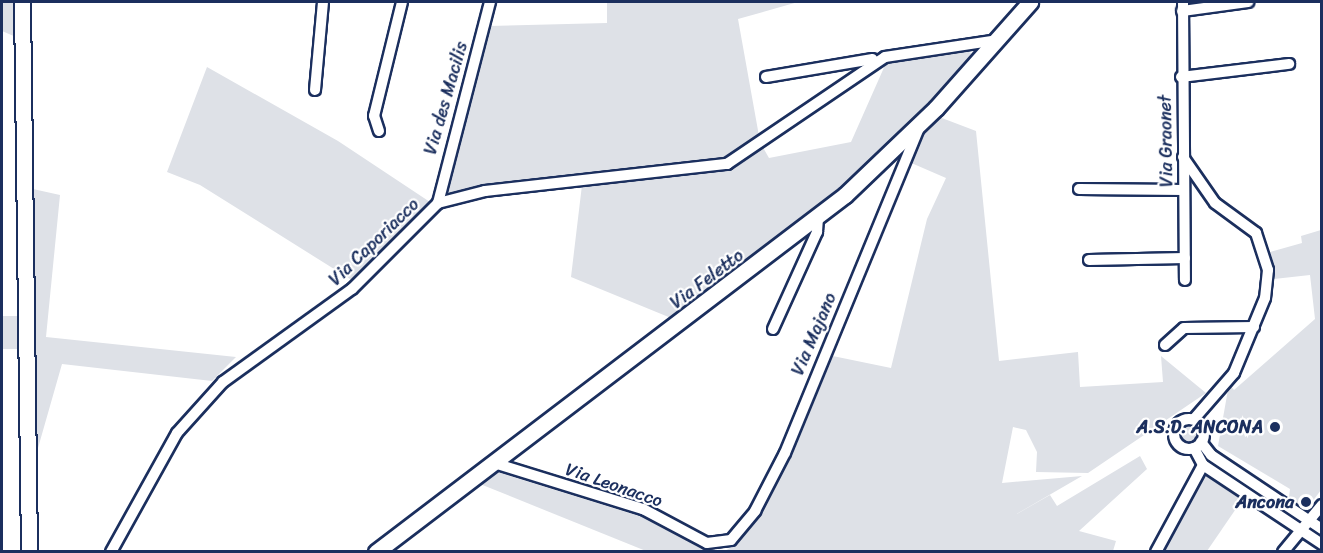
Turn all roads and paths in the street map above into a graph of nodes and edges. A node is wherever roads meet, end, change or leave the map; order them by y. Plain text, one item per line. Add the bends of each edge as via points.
1 (22, 2) edge
2 (323, 2) edge
3 (402, 2) edge
4 (490, 2) edge
5 (1030, 2) edge
6 (1248, 2) edge
7 (1183, 6) edge
8 (998, 40) junction
9 (885, 57) junction
10 (1289, 64) dead end
11 (766, 77) dead end
12 (1181, 77) junction
13 (315, 90) dead end
14 (922, 122) junction
15 (379, 131) dead end
16 (1183, 156) junction
17 (1079, 189) dead end
18 (1184, 190) junction
19 (438, 203) junction
20 (818, 217) junction
21 (1185, 258) junction
22 (1089, 260) dead end
23 (1185, 280) dead end
24 (1254, 327) junction
25 (773, 328) dead end
26 (1165, 345) dead end
27 (1194, 420) junction
28 (1198, 445) junction
29 (494, 463) junction
30 (1203, 465) junction
31 (1322, 505) edge
32 (1309, 520) junction
33 (1322, 529) edge
34 (1301, 530) junction
35 (1322, 544) edge
36 (719, 545) joint
37 (29, 552) edge
38 (111, 552) edge
39 (376, 552) edge
40 (1156, 552) edge
41 (1283, 552) edge

1 - 37 street
2 - 13 street
3 - 15 street via 374,116
4 - 19 street, Via des Macilis
5 - 8 street, Via Feletto
6 - 7 street
7 - 12 street, Via Graonet
8 - 9 street, Via Caporiacco
8 - 14 street, Via Feletto
9 - 11 street, Via Caporiacco
9 - 19 street, Via Caporiacco via 727,164 485,191
10 - 12 street
12 - 16 street, Via Graonet
14 - 20 street, Via Feletto
14 - 36 street, Via Majano via 778,468 747,523
16 - 18 street, Via Graonet
16 - 24 street via 1205,191 1250,226 1265,250 1267,290
17 - 18 street
18 - 21 street, Via Graonet
19 - 38 street, Via Caporiacco via 352,290 223,382 177,433
20 - 25 street via 817,232
20 - 29 street, Via Feletto
21 - 22 street
21 - 23 street, Via Graonet
24 - 26 street via 1184,328
24 - 27 street via 1234,373
27 - 28 street via 1203,428
27 - 28 street via 1180,421 1174,433 1180,446
28 - 30 street
28 - 32 street
29 - 36 street, Via Leonacco via 643,509
29 - 39 street, Via Feletto
30 - 34 street
30 - 40 street
31 - 32 street
32 - 33 street
32 - 34 street
34 - 35 street
34 - 41 street

